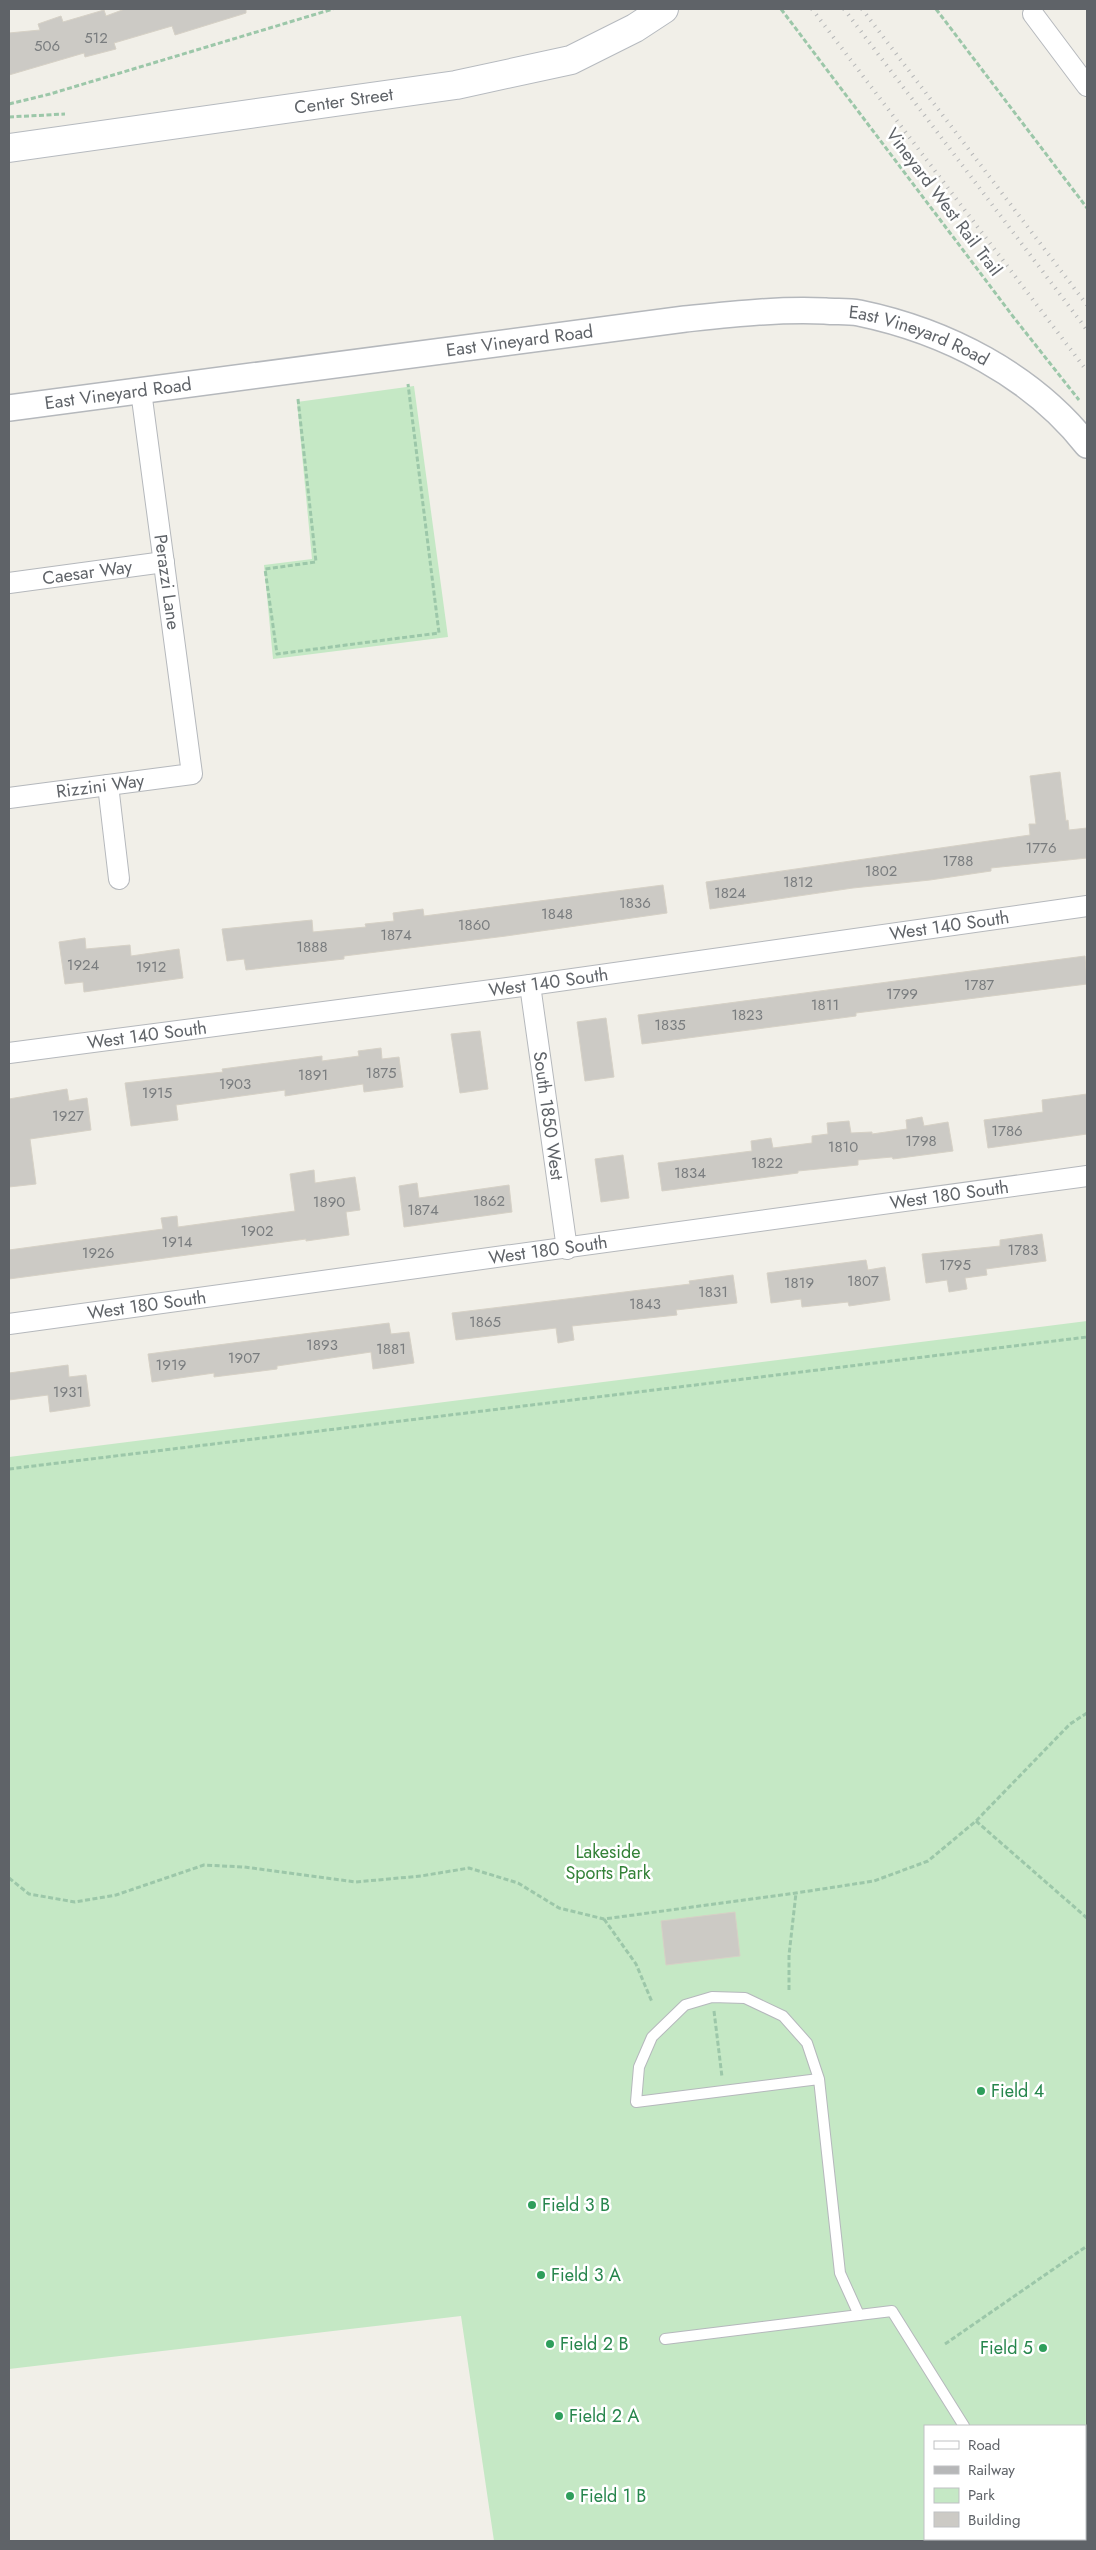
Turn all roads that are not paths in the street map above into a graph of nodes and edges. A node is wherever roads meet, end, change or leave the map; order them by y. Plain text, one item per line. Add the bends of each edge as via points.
1 (664, 9) edge
2 (1033, 14) dead end
3 (1087, 86) edge
4 (9, 148) edge
5 (141, 391) junction
6 (9, 408) edge
7 (1087, 445) edge
8 (164, 562) junction
9 (9, 582) edge
10 (192, 774) joint
11 (108, 785) junction
12 (9, 798) edge
13 (119, 879) dead end
14 (1087, 906) edge
15 (530, 985) junction
16 (9, 1053) edge
17 (1087, 1176) edge
18 (567, 1249) junction
19 (9, 1324) edge
20 (819, 2080) junction
21 (859, 2315) junction
22 (665, 2339) dead end
23 (963, 2425) edge

1 - 4 main road, Center Street via 635,28 571,60 456,84
2 - 3 street
5 - 6 street, East Vineyard Road
5 - 7 street, East Vineyard Road via 782,309 858,313 940,336 1018,379 1068,421
5 - 8 street, Perazzi Lane
8 - 9 street, Caesar Way
8 - 10 street, Perazzi Lane
10 - 11 street, Rizzini Way
11 - 12 street, Rizzini Way
11 - 13 street
14 - 15 street, West 140 South
15 - 16 street, West 140 South
15 - 18 street, South 1850 West
17 - 18 street, West 180 South
18 - 19 street, West 180 South
20 - 20 lane via 807,2043 783,2016 745,1998 712,1997 685,2005 652,2037 639,2067 636,2102
20 - 21 lane via 840,2273
21 - 22 lane
21 - 23 lane via 892,2311

